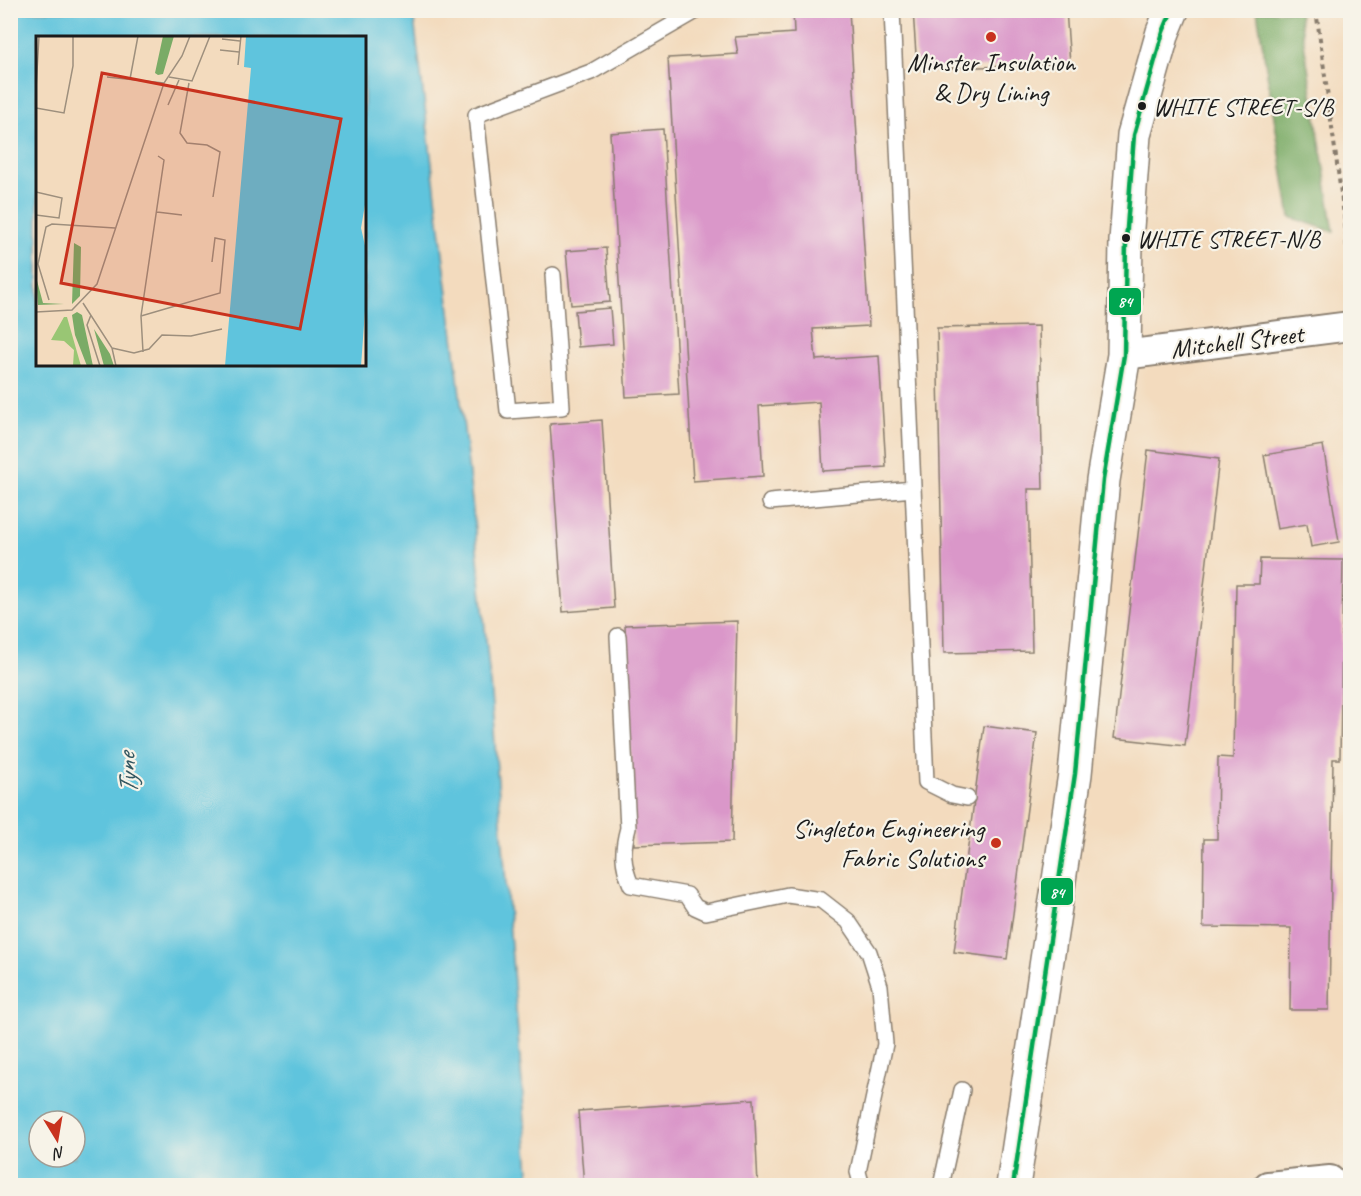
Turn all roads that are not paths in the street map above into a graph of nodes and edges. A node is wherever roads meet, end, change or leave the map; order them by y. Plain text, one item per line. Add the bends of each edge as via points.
1 (698, 10) edge
2 (892, 10) edge
3 (1172, 10) edge
4 (554, 275) dead end
5 (1350, 326) edge
6 (1124, 355) junction
7 (913, 489) junction
8 (770, 502) dead end
9 (618, 636) dead end
10 (968, 798) dead end
11 (962, 1090) dead end
12 (1330, 1180) dead end
13 (862, 1185) edge
14 (941, 1185) edge
15 (1014, 1185) edge
16 (1268, 1185) edge

1 - 4 lane via 591,72 476,115 508,411 562,407
2 - 7 lane
3 - 6 street via 1162,32 1134,135 1126,241
5 - 6 street, Mitchell Street
6 - 15 street via 1103,480 1075,774
7 - 8 lane
7 - 10 lane via 926,782
9 - 13 lane via 628,828 622,849 623,868 631,885 687,895 695,907 706,912 788,895 820,900 848,921 869,952 880,986 885,1044 858,1172
11 - 14 lane
12 - 16 street

